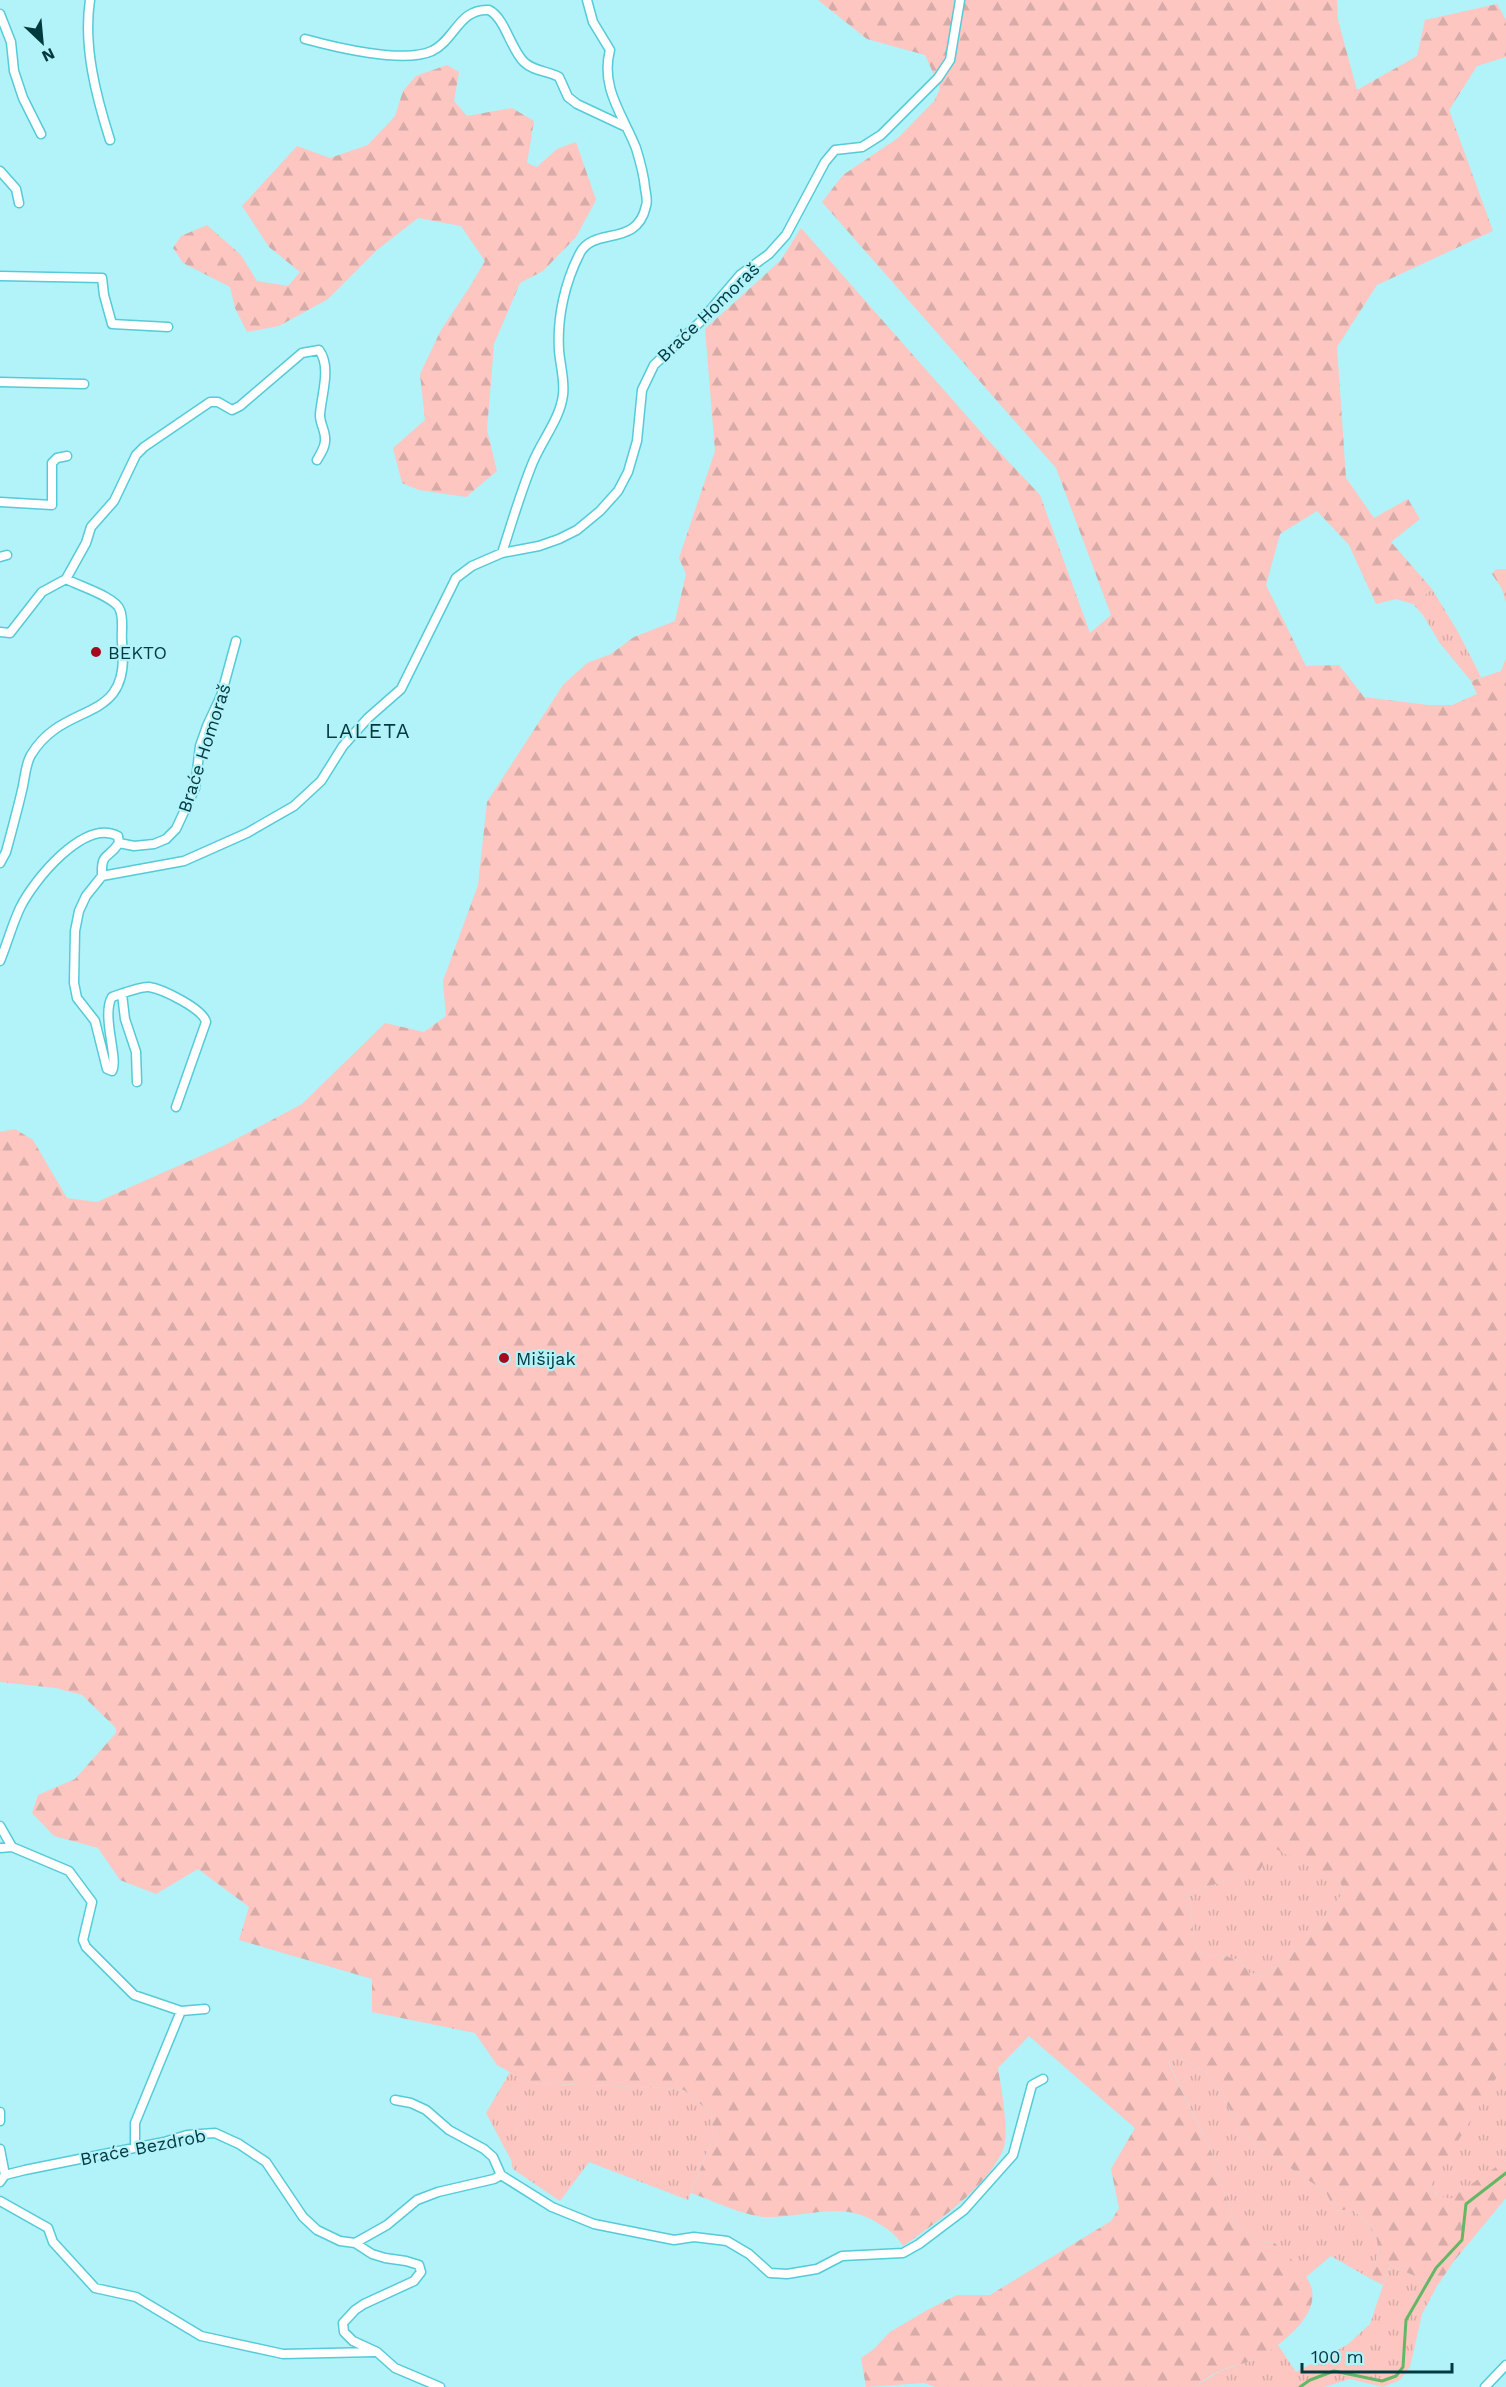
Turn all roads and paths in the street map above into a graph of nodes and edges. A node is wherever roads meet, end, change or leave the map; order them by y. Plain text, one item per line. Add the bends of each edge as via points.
1 (90, 0) edge
2 (587, 0) edge
3 (960, 0) edge
4 (0, 14) edge
5 (305, 39) dead end
6 (626, 127) junction
7 (41, 134) dead end
8 (110, 140) dead end
9 (0, 171) edge
10 (19, 202) dead end
11 (0, 276) edge
12 (168, 327) dead end
13 (0, 382) edge
14 (84, 384) dead end
15 (67, 456) dead end
16 (317, 460) dead end
17 (0, 502) edge
18 (502, 553) junction
19 (66, 579) junction
20 (0, 633) edge
21 (237, 641) dead end
22 (119, 843) junction
23 (0, 863) edge
24 (102, 876) junction
25 (0, 961) edge
26 (122, 994) junction
27 (137, 1082) dead end
28 (176, 1107) dead end
29 (0, 1826) edge
30 (12, 1847) junction
31 (0, 1848) edge
32 (205, 2009) dead end
33 (181, 2011) junction
34 (1043, 2079) dead end
35 (395, 2100) dead end
36 (0, 2112) edge
37 (0, 2121) edge
38 (135, 2148) junction
39 (0, 2149) edge
40 (501, 2175) junction
41 (3, 2179) edge
42 (0, 2201) edge
43 (355, 2243) junction
44 (377, 2352) junction
45 (1506, 2365) edge
46 (440, 2387) edge
47 (1485, 2387) edge

1 - 8 street via 88,39
2 - 6 street via 593,22 610,50 610,93
3 - 18 street, Braće Homoraš via 950,60 938,78 881,135 862,147 835,150 786,235 769,254 740,275 700,322 654,364 642,390 637,441 618,491 577,530 539,546
4 - 7 street via 11,42 14,71 23,98
5 - 6 street via 372,53 420,54 441,45 463,17 489,10 526,64 560,77 568,97 577,104
6 - 18 street via 644,175 647,204 641,221 632,230 594,241 582,250 577,261 558,328 563,395
9 - 10 street via 16,189
11 - 12 street via 102,278 112,324
13 - 14 street
15 - 17 street via 52,463 52,504
16 - 19 street via 326,438 321,426 324,365 319,350 302,353 240,406 232,410 210,402 144,447 136,455 114,501 91,527
18 - 24 street, Braće Homoraš via 456,578 401,689 368,718 343,746 321,781 294,806 184,861
19 - 20 street via 42,592 10,633
19 - 23 street via 120,607 124,666 121,683 104,704 63,722 45,735 29,757
21 - 22 street, Braće Homoraš via 221,696 200,746 195,788 176,829 166,839 154,843
22 - 24 street via 104,857
22 - 25 street, Braće Homoraš via 118,836 112,833 88,836 55,860 21,907
24 - 26 street via 79,911 74,983 77,998 95,1021 107,1069 112,1071 110,1002 112,997
26 - 27 street via 136,1052
26 - 28 street via 140,987 159,990 205,1017
29 - 30 street
30 - 31 street
30 - 33 street via 69,1872 92,1902 83,1940 86,1947 134,1995
32 - 33 street
33 - 38 street via 135,2123
34 - 40 street via 1032,2085 1013,2156 955,2217 903,2253 842,2256 817,2269 770,2273 727,2241 694,2237 674,2240 594,2224 552,2207
35 - 40 street via 426,2110 449,2130 484,2149 493,2157
36 - 37 street
38 - 41 street, Braće Bezdrob
38 - 43 street, Braće Bezdrob via 200,2133 226,2136 266,2162 310,2224 327,2236
39 - 41 street
40 - 43 street via 417,2200 387,2225
42 - 44 street via 48,2228 53,2242 95,2288 136,2297 201,2336 283,2354
43 - 44 street, Braće Bezdrob via 372,2254 415,2263 420,2269 414,2281 364,2304 344,2323 347,2337
44 - 46 street via 395,2368
45 - 47 street

